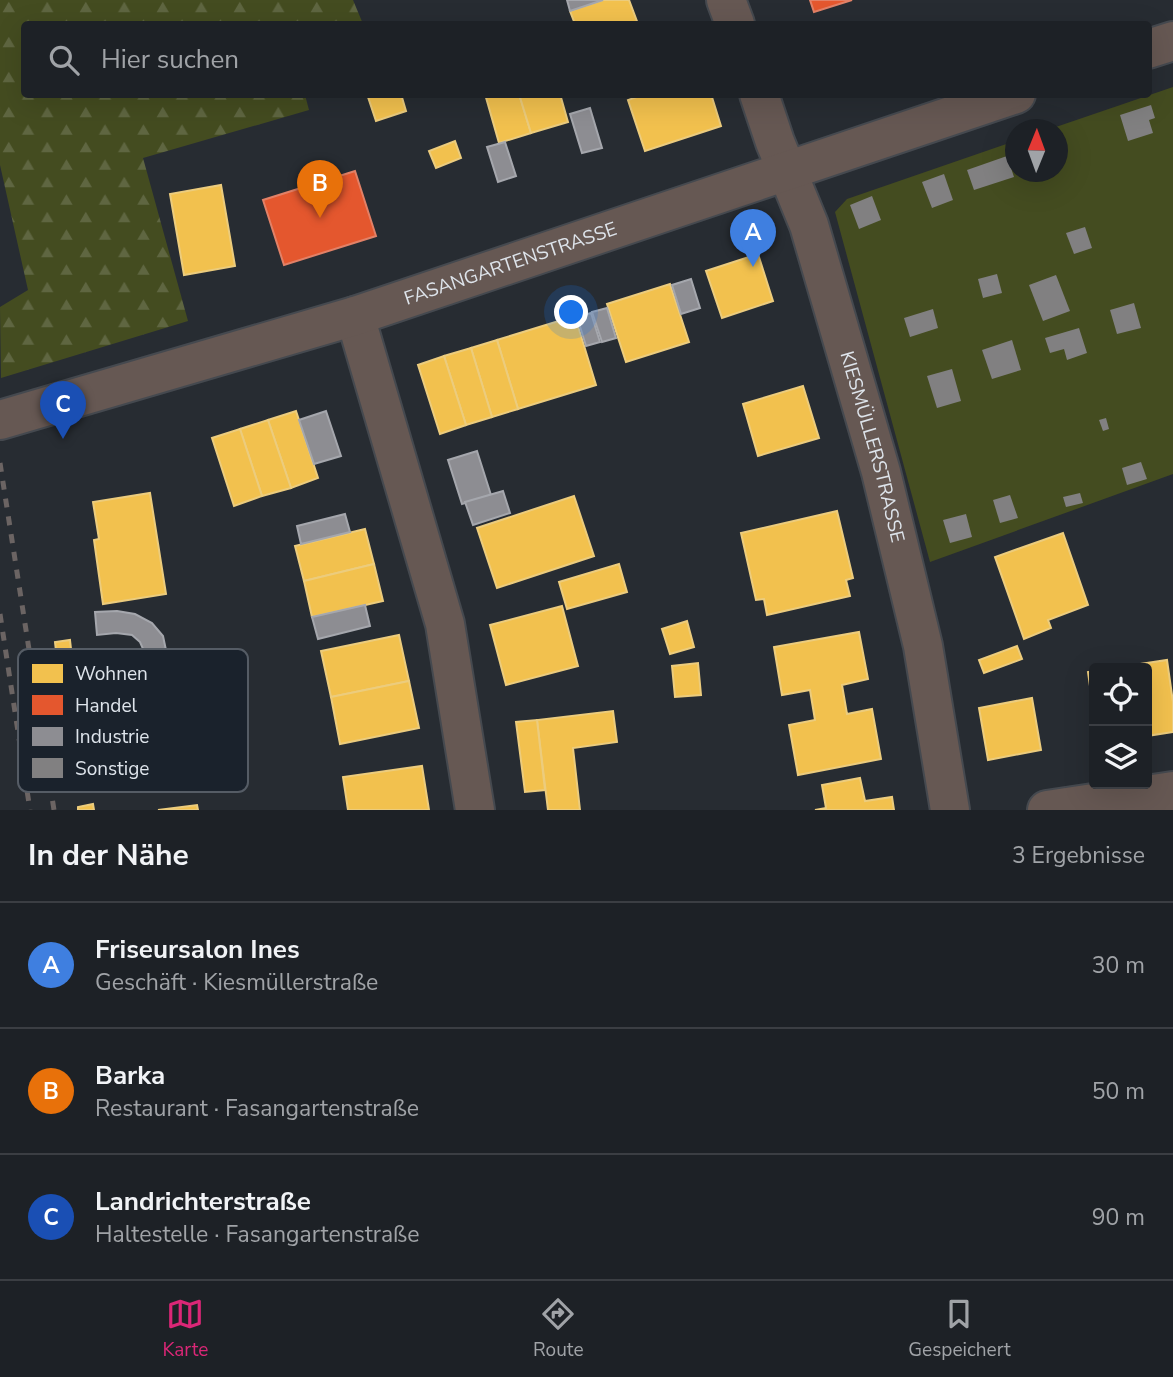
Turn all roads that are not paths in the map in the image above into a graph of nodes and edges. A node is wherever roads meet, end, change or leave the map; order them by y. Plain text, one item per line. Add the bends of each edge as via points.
1 (726, 0) edge
2 (734, 21) edge
3 (1173, 41) edge
4 (1152, 48) edge
5 (761, 98) edge
6 (1004, 98) edge
7 (788, 171) junction
8 (355, 316) junction
9 (4, 418) edge
10 (1173, 790) edge
11 (475, 810) edge
12 (950, 810) edge
13 (1047, 810) edge

1 - 2 street
3 - 4 street
5 - 7 street, KIESMÜLLERSTRASSE
6 - 7 street, FASANGARTENSTRASSE
7 - 8 street, FASANGARTENSTRASSE
7 - 12 street, KIESMÜLLERSTRASSE via 828,284 881,472 923,646
8 - 9 street, FASANGARTENSTRASSE
8 - 11 street via 445,624
10 - 13 street

